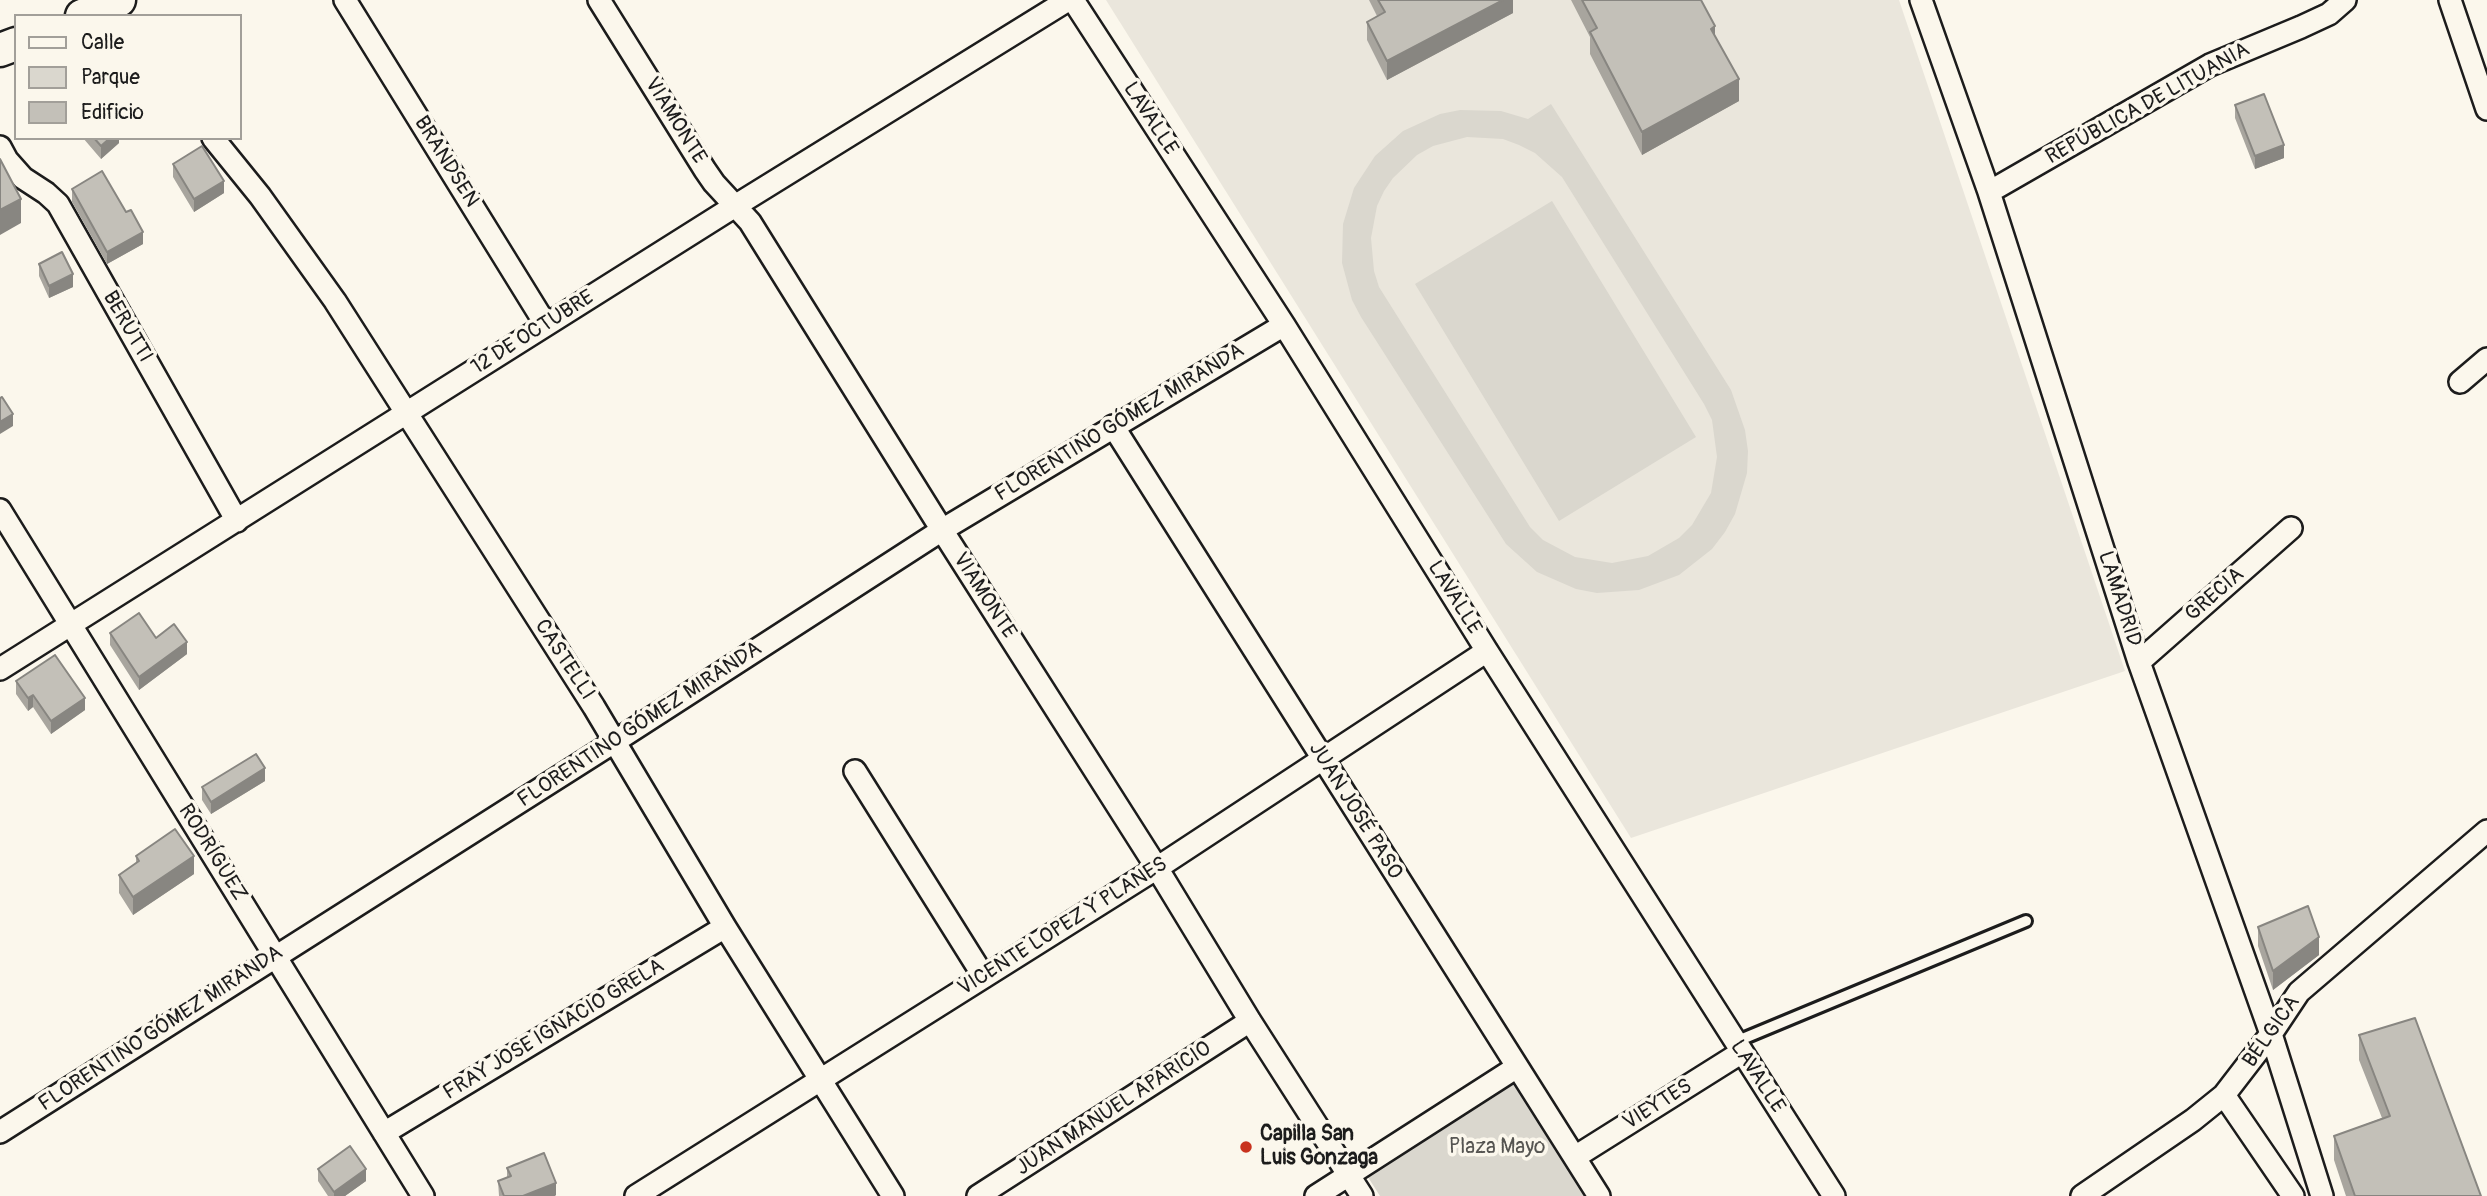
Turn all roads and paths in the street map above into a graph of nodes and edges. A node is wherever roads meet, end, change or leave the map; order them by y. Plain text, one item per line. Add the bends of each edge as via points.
1 (345, 0) edge
2 (599, 0) edge
3 (1071, 0) edge
4 (1922, 0) edge
5 (2345, 0) edge
6 (2450, 0) edge
7 (2487, 108) edge
8 (215, 140) edge
9 (0, 147) edge
10 (1989, 192) junction
11 (735, 206) junction
12 (546, 325) junction
13 (1284, 325) junction
14 (2487, 359) edge
15 (2460, 382) dead end
16 (407, 414) junction
17 (1113, 425) junction
18 (0, 510) edge
19 (237, 522) junction
20 (2291, 528) dead end
21 (942, 530) junction
22 (70, 625) junction
23 (1487, 651) junction
24 (2139, 662) junction
25 (0, 669) edge
26 (614, 742) junction
27 (1322, 759) junction
28 (855, 771) dead end
29 (2487, 831) edge
30 (1157, 868) junction
31 (2026, 921) dead end
32 (725, 927) junction
33 (276, 955) junction
34 (984, 977) junction
35 (1250, 1021) junction
36 (2271, 1034) junction
37 (1738, 1047) junction
38 (1517, 1067) junction
39 (820, 1080) junction
40 (2224, 1095) junction
41 (0, 1132) edge
42 (384, 1133) junction
43 (1575, 1157) junction
44 (1349, 1175) junction
45 (424, 1196) edge
46 (636, 1196) edge
47 (893, 1196) edge
48 (978, 1196) edge
49 (1316, 1196) edge
50 (1362, 1196) edge
51 (1599, 1196) edge
52 (1834, 1196) edge
53 (2082, 1196) edge
54 (2293, 1196) edge
55 (2322, 1196) edge

1 - 12 street, BRANDSEN
2 - 11 street, VIAMONTE via 705,170
3 - 11 street, 12 DE OCTUBRE
3 - 13 street, LAVALLE
4 - 10 street, LAMADRID
5 - 10 street, REPÚBLICA DE LITUANIA via 2329,14 2210,65
6 - 7 street
8 - 16 street, CASTELLI via 327,290
9 - 19 street, BERUTTI via 23,178 58,204
10 - 24 street, LAMADRID
11 - 12 street, 12 DE OCTUBRE
11 - 21 street, VIAMONTE via 750,222
12 - 16 street, 12 DE OCTUBRE
13 - 17 street, FLORENTINO GÓMEZ MIRANDA
13 - 23 street, LAVALLE
14 - 15 street
16 - 19 street, 12 DE OCTUBRE
16 - 26 street, CASTELLI
17 - 21 street, FLORENTINO GÓMEZ MIRANDA
17 - 27 street, JUAN JOSÉ PASO
18 - 22 street, RODRÍGUEZ
19 - 22 street, 12 DE OCTUBRE
20 - 24 street, GRECIA
21 - 26 street, FLORENTINO GÓMEZ MIRANDA
21 - 30 street, VIAMONTE
22 - 25 street, 12 DE OCTUBRE
22 - 33 street, RODRÍGUEZ
23 - 27 street, VICENTE LOPEZ Y PLANES
23 - 37 street, LAVALLE
24 - 36 street, LAMADRID
26 - 32 street, CASTELLI
26 - 33 street, FLORENTINO GÓMEZ MIRANDA
27 - 30 street, VICENTE LOPEZ Y PLANES
27 - 38 street, JUAN JOSÉ PASO
28 - 34 street
29 - 36 street, BÉLGICA via 2299,992
30 - 34 street, VICENTE LOPEZ Y PLANES
30 - 35 street, VIAMONTE
31 - 37 lane
32 - 39 street, CASTELLI
32 - 42 street, FRAY JOSE IGNACIO GRELA
33 - 41 street, FLORENTINO GÓMEZ MIRANDA
33 - 42 street, RODRÍGUEZ
34 - 39 street, VICENTE LOPEZ Y PLANES
35 - 44 street, VIAMONTE
35 - 48 street, JUAN MANUEL APARICIO
36 - 40 street, BÉLGICA
36 - 55 street, LAMADRID
37 - 43 street, VIEYTES
37 - 52 street, LAVALLE
38 - 43 street, JUAN JOSÉ PASO
38 - 44 street
39 - 46 street, VICENTE LOPEZ Y PLANES
39 - 47 street, CASTELLI
40 - 53 street, BÉLGICA
40 - 54 street
42 - 45 street, RODRÍGUEZ
43 - 51 street, JUAN JOSÉ PASO
44 - 49 street
44 - 50 street, VIAMONTE

